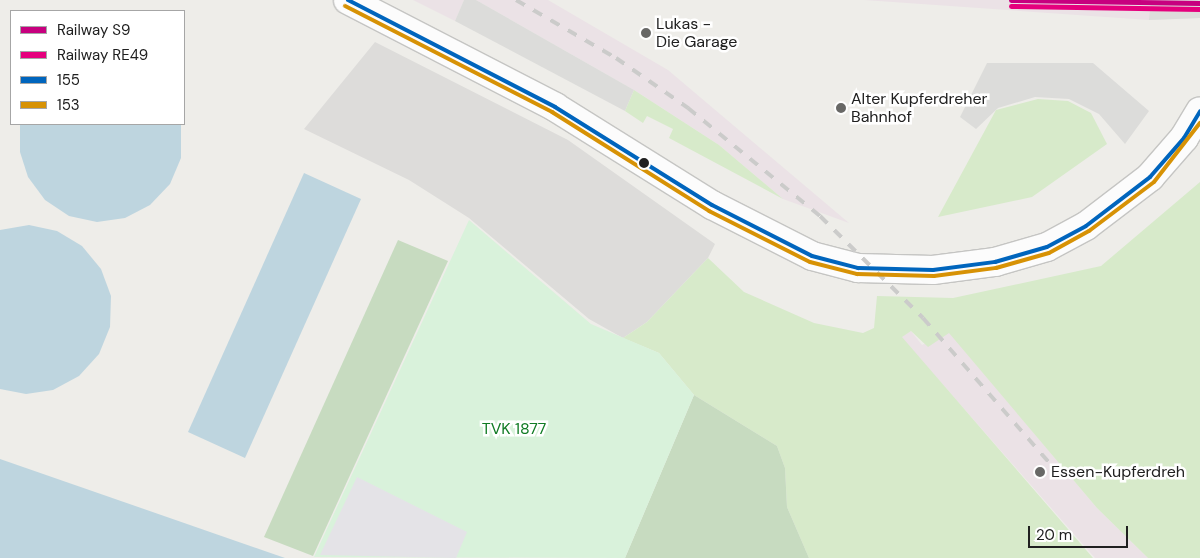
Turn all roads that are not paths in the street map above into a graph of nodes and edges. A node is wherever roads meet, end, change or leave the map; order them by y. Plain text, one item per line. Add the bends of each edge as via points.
1 (348, 0) edge
2 (1200, 111) edge

1 - 2 street via 555,107 712,205 812,256 878,270 906,272 995,262 1047,247 1086,226 1150,177 1184,138

